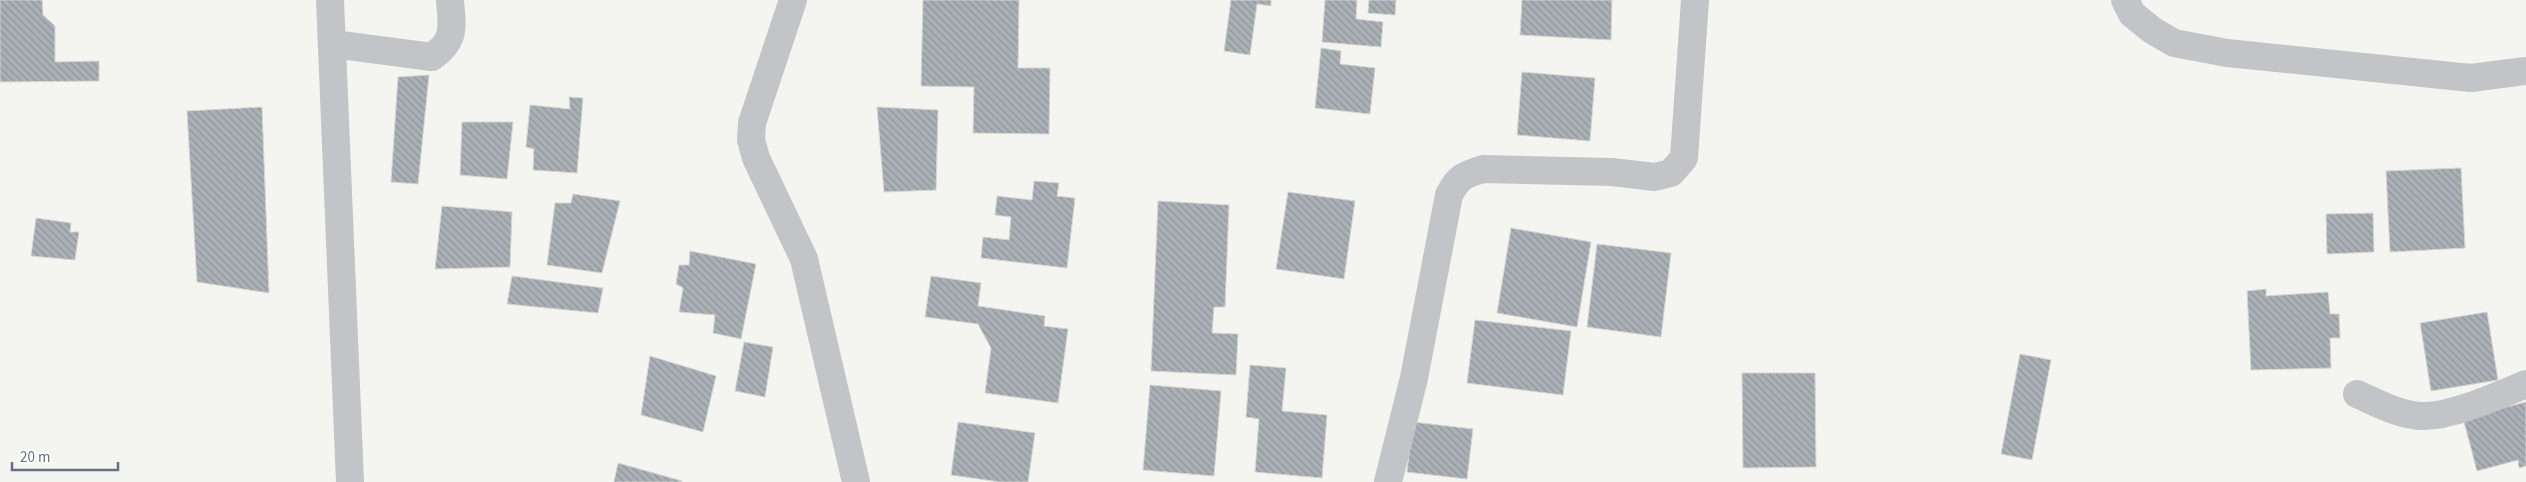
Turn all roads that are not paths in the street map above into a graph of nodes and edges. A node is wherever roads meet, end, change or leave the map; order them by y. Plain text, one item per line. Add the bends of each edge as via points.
1 (330, 0) edge
2 (450, 0) edge
3 (793, 0) edge
4 (1695, 0) edge
5 (2124, 0) edge
6 (333, 44) junction
7 (2526, 72) edge
8 (2526, 384) edge
9 (2357, 394) dead end
10 (350, 482) edge
11 (856, 482) edge
12 (1388, 482) edge

1 - 6 street
2 - 6 street via 452,28 446,47 432,57
3 - 11 street via 752,123 751,140 756,158 804,258
4 - 12 street via 1684,158 1671,174 1654,177 1612,172 1483,168 1456,181 1449,195 1414,378
5 - 7 street via 2132,14 2174,43 2227,53 2471,78
6 - 10 street
8 - 9 street via 2464,408 2423,416 2389,408

